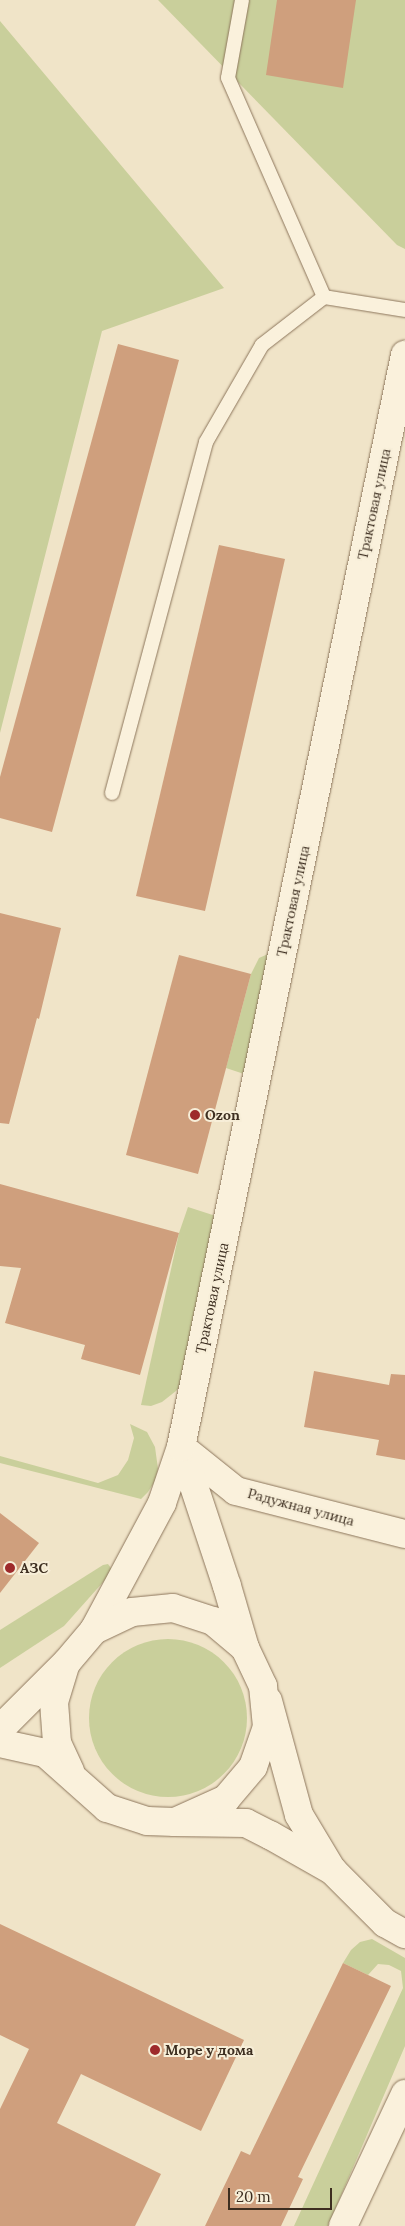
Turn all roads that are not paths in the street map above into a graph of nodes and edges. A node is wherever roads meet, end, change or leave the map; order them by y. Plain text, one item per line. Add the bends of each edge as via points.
1 (242, 0) edge
2 (324, 297) junction
3 (405, 310) edge
4 (405, 355) edge
5 (112, 793) dead end
6 (181, 1447) junction
7 (405, 1534) edge
8 (94, 1630) junction
9 (245, 1648) junction
10 (67, 1662) junction
11 (263, 1686) junction
12 (0, 1726) edge
13 (0, 1743) edge
14 (76, 1781) junction
15 (175, 1822) junction
16 (333, 1871) junction
17 (405, 1934) edge
18 (405, 2094) edge
19 (342, 2226) edge

1 - 2 lane via 228,78
2 - 3 lane
2 - 5 lane via 262,345 206,442
4 - 6 street, Трактовая улица
6 - 7 street, Радужная улица via 236,1491
6 - 8 street, Трактовая улица via 162,1503
6 - 9 street, Трактовая улица
8 - 9 street via 132,1612 173,1608 213,1622
8 - 10 street
9 - 11 street, Трактовая улица
10 - 12 street
10 - 14 street via 54,1702 56,1743
11 - 15 street via 267,1727 254,1767 226,1799
11 - 16 street via 299,1814
13 - 14 street via 46,1754
14 - 15 street via 107,1808 147,1821
15 - 16 street via 246,1823
16 - 17 street via 386,1923
18 - 19 street

